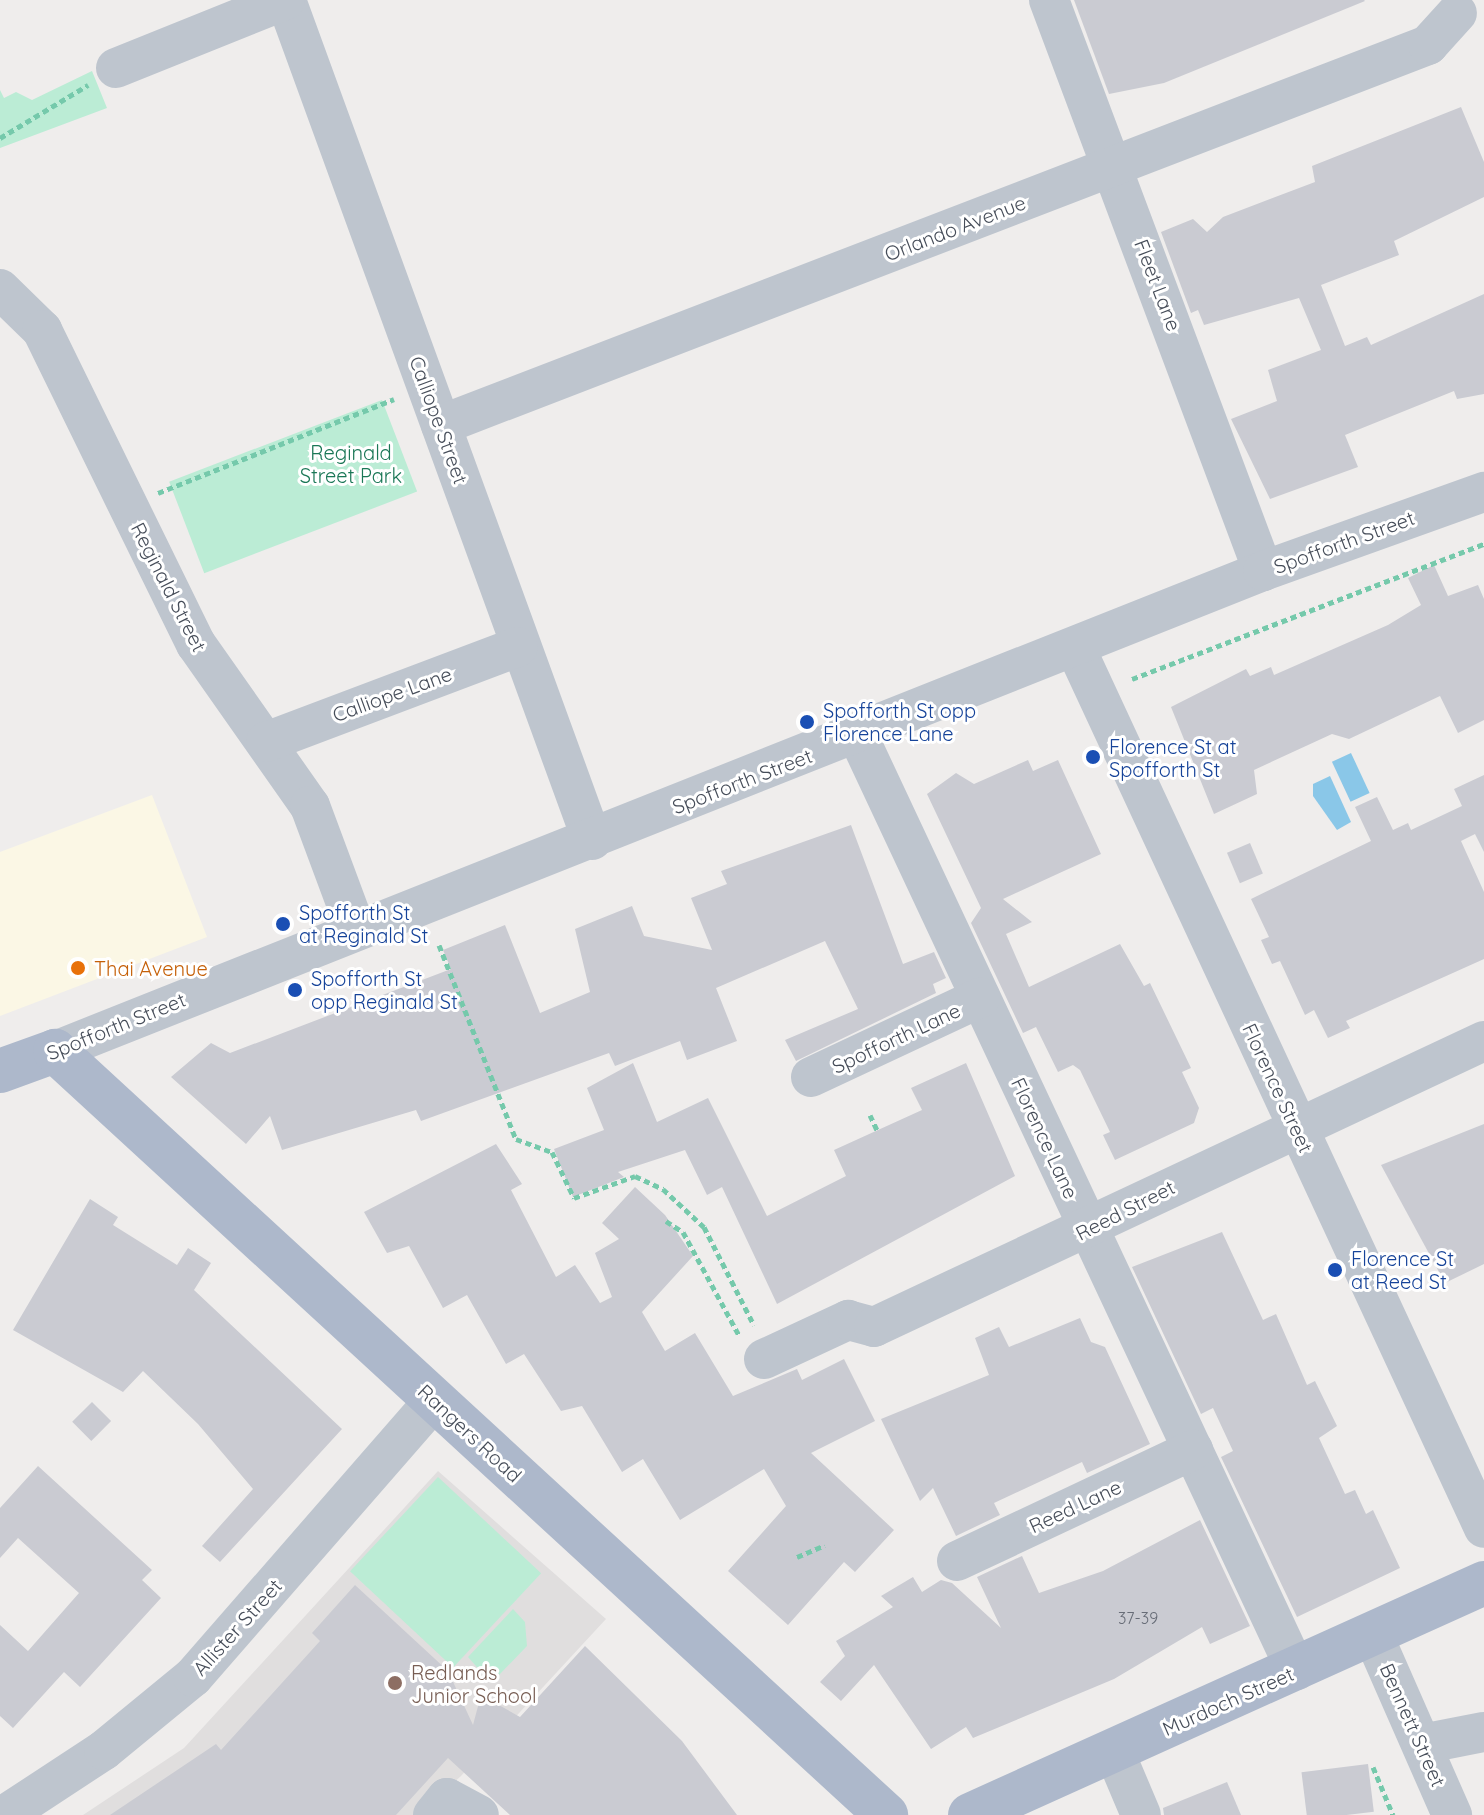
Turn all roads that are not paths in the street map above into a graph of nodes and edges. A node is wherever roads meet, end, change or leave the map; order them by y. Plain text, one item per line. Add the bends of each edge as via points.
1 (285, 0) edge
2 (1049, 0) edge
3 (1457, 13) dead end
4 (116, 68) road end
5 (1114, 168) junction
6 (0, 289) edge
7 (441, 425) junction
8 (1484, 492) edge
9 (1263, 571) junction
10 (518, 647) junction
11 (1075, 647) junction
12 (858, 736) junction
13 (266, 742) junction
14 (592, 840) junction
15 (356, 930) junction
16 (980, 998) junction
17 (1484, 1041) edge
18 (55, 1051) junction
19 (0, 1071) edge
20 (811, 1077) dead end
21 (1296, 1127) junction
22 (1088, 1230) junction
23 (757, 1346) road end
24 (434, 1401) junction
25 (1193, 1450) junction
26 (1484, 1528) edge
27 (957, 1561) dead end
28 (1484, 1583) edge
29 (1373, 1635) junction
30 (1296, 1670) junction
31 (1484, 1732) edge
32 (1422, 1744) junction
33 (1114, 1751) junction
34 (5, 1815) edge
35 (433, 1815) edge
36 (479, 1815) edge
37 (886, 1815) edge
38 (970, 1815) edge
39 (1141, 1815) edge
40 (1452, 1815) edge

1 - 4 street
1 - 7 street, Calliope Street
2 - 5 street, Fleet Lane
3 - 5 street, Orlando Avenue via 1428,45
5 - 7 street, Orlando Avenue
5 - 9 street, Fleet Lane
6 - 13 street, Reginald Street via 42,330 196,644
7 - 10 street, Calliope Street
8 - 9 street, Spofforth Street
9 - 11 street, Spofforth Street
10 - 13 street, Calliope Lane
10 - 14 street, Calliope Street
11 - 12 street, Spofforth Street
11 - 21 street, Florence Street
12 - 14 street, Spofforth Street
12 - 16 street, Florence Lane
13 - 15 street, Reginald Street via 310,806
14 - 15 street, Spofforth Street
15 - 18 street, Spofforth Street
16 - 20 street, Spofforth Lane
16 - 22 street, Florence Lane
17 - 21 street, Reed Street
18 - 19 main road, Spofforth Street
18 - 24 main road, Rangers Road
21 - 22 street, Reed Street
21 - 26 street, Florence Street
22 - 23 street, Reed Street via 874,1327 848,1320
22 - 25 street, Florence Lane
24 - 34 street, Allister Street via 193,1677 104,1750
24 - 37 main road, Rangers Road
25 - 27 street, Reed Lane
25 - 30 street, Florence Lane
28 - 29 main road, Murdoch Street
29 - 30 main road, Murdoch Street
29 - 32 street, Bennett Street
30 - 33 main road, Murdoch Street
31 - 32 street
32 - 40 street, Bennett Street
33 - 38 main road, Murdoch Street
33 - 39 street
35 - 36 street via 447,1798

